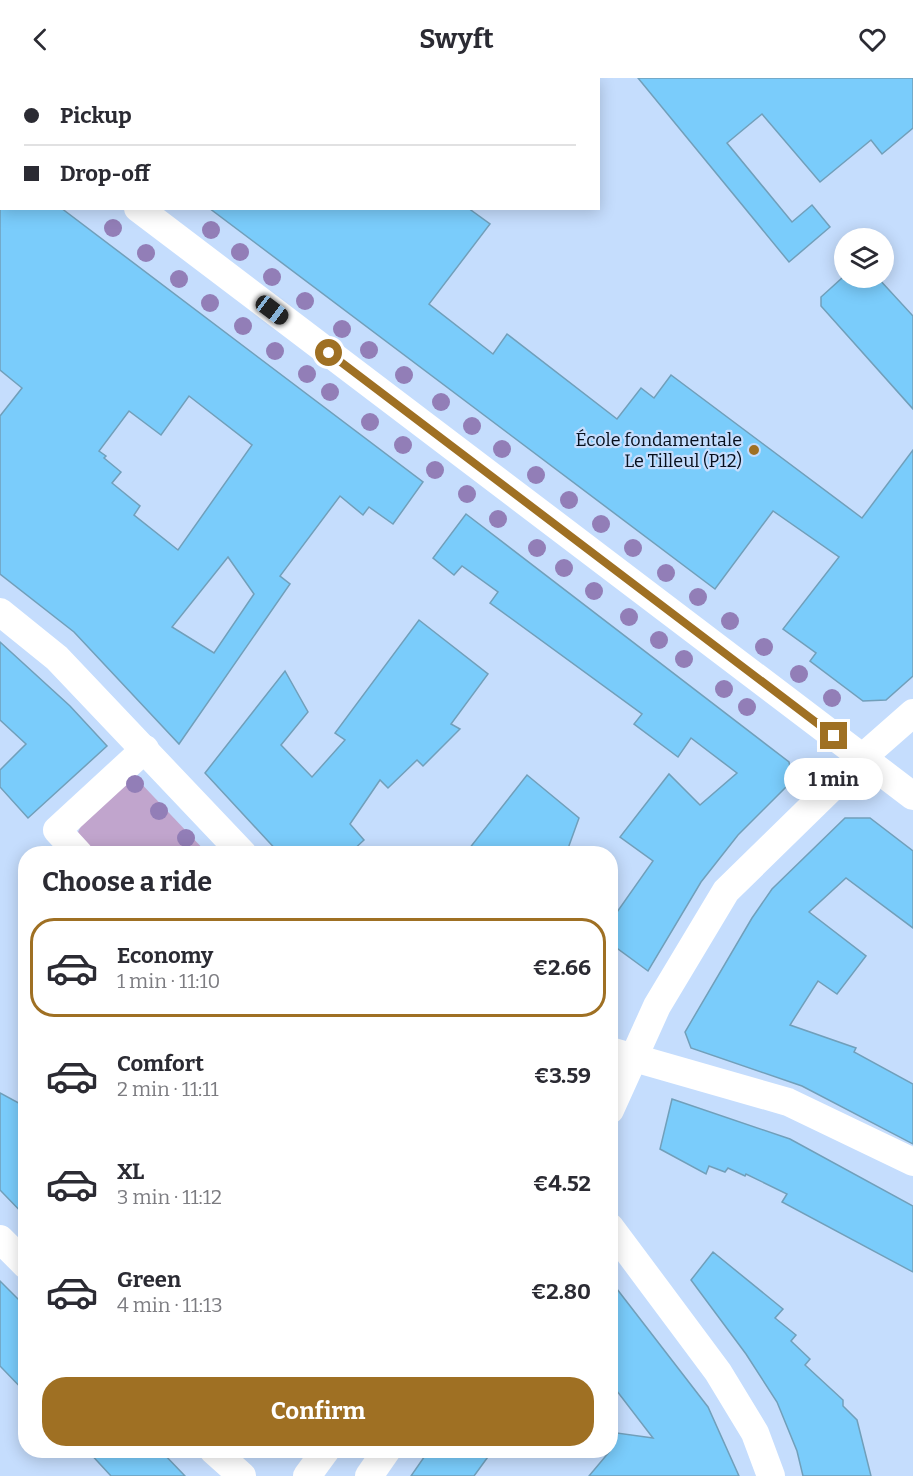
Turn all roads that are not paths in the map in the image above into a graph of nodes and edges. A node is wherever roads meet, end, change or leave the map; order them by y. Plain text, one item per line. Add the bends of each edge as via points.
1 (141, 210) edge
2 (0, 612) edge
3 (913, 713) edge
4 (145, 749) junction
5 (862, 758) junction
6 (913, 796) edge
7 (72, 846) edge
8 (236, 846) edge
9 (622, 1054) edge
10 (618, 1073) edge
11 (913, 1162) edge
12 (618, 1238) edge
13 (0, 1239) edge
14 (18, 1257) edge
15 (222, 1458) edge
16 (320, 1458) edge
17 (381, 1458) edge
18 (242, 1476) edge
19 (307, 1476) edge
20 (369, 1476) edge
21 (771, 1476) edge

1 - 5 street
2 - 4 street via 57,658
3 - 5 street
4 - 7 street via 57,830
4 - 8 street
5 - 6 street
5 - 9 street via 726,891 657,1006
9 - 10 street
9 - 11 street via 788,1102
12 - 21 street via 718,1372 755,1433
13 - 14 street
15 - 18 street
16 - 19 street
17 - 20 street

